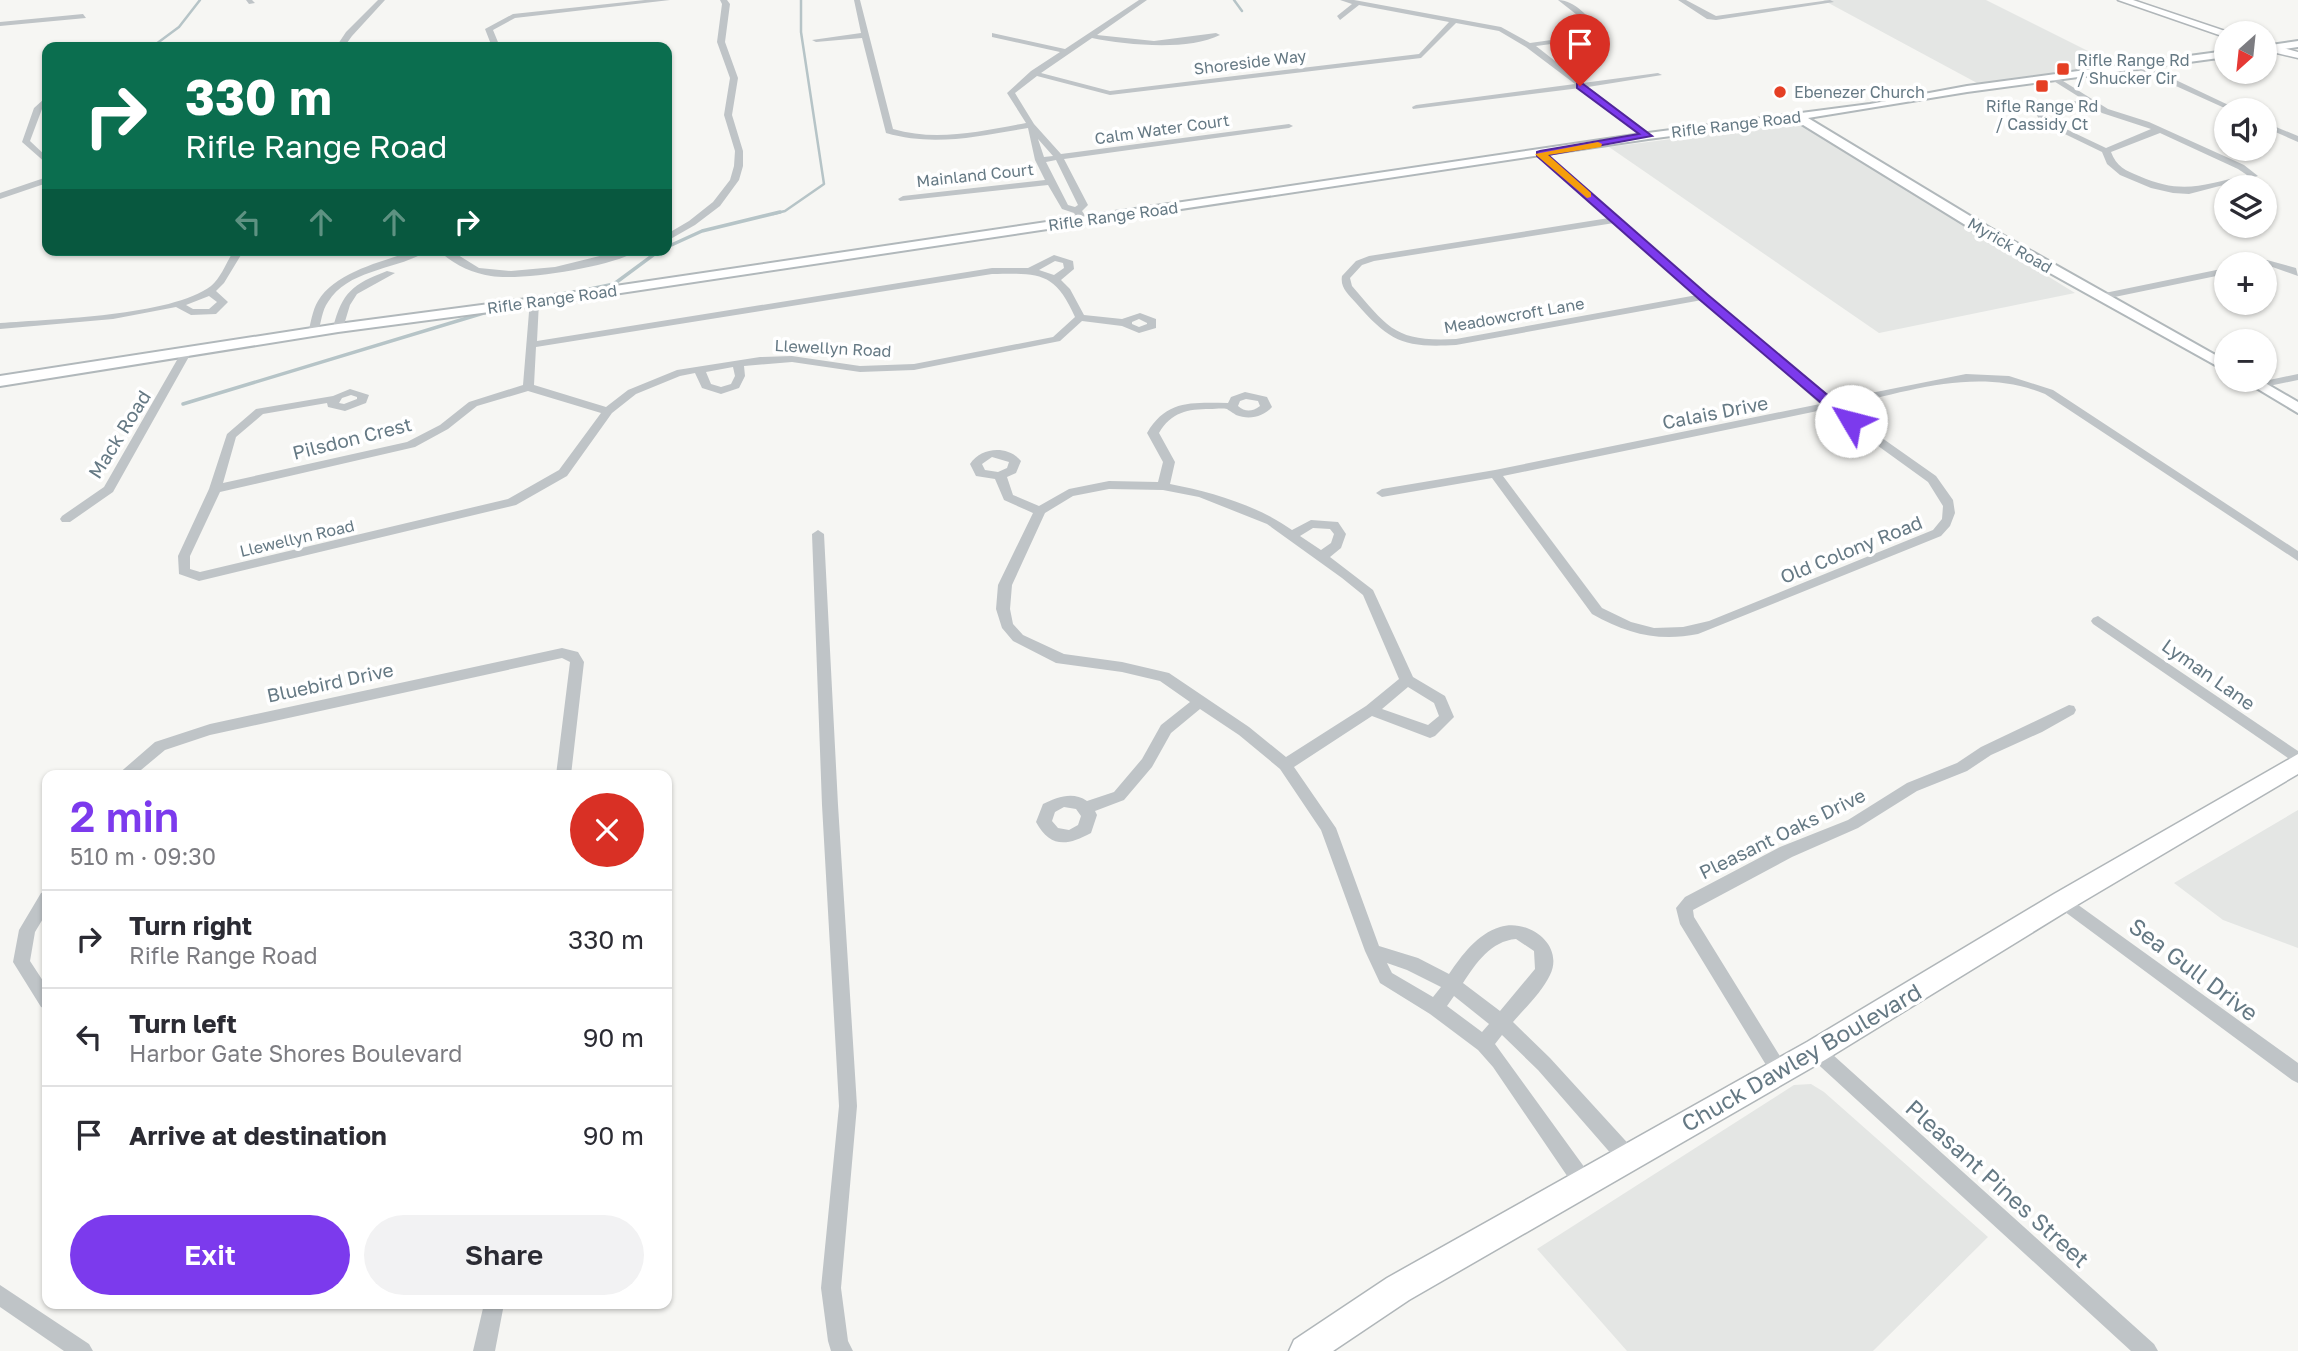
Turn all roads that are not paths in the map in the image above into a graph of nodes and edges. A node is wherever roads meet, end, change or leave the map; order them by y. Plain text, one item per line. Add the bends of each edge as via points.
1 (382, 0) edge
2 (667, 0) edge
3 (723, 0) edge
4 (857, 0) edge
5 (1131, 0) edge
6 (1343, 0) edge
7 (1405, 0) edge
8 (1561, 0) edge
9 (1681, 0) edge
10 (1768, 0) edge
11 (2123, 0) edge
12 (1143, 1) edge
13 (1831, 2) dead end
14 (627, 3) edge
15 (1357, 3) junction
16 (1401, 9) junction
17 (1785, 9) junction
18 (83, 16) dead end
19 (1340, 18) dead end
20 (1456, 19) junction
21 (0, 24) edge
22 (2214, 30) edge
23 (866, 35) junction
24 (995, 35) dead end
25 (1216, 35) dead end
26 (1092, 36) junction
27 (816, 40) dead end
28 (344, 42) edge
29 (494, 42) edge
30 (2298, 44) edge
31 (1529, 45) junction
32 (2277, 46) edge
33 (2277, 50) edge
34 (1065, 51) junction
35 (2298, 55) edge
36 (2214, 56) edge
37 (2139, 66) junction
38 (1034, 73) junction
39 (1658, 75) dead end
40 (2055, 78) junction
41 (1580, 86) junction
42 (2214, 99) edge
43 (2090, 102) junction
44 (42, 105) edge
45 (1416, 107) dead end
46 (1798, 117) junction
47 (1031, 125) junction
48 (1289, 126) dead end
49 (2277, 130) edge
50 (2159, 131) junction
51 (1648, 136) junction
52 (2298, 139) edge
53 (2106, 151) junction
54 (1540, 154) junction
55 (42, 156) edge
56 (1059, 157) junction
57 (1039, 160) junction
58 (42, 182) edge
59 (1050, 183) junction
60 (0, 196) edge
61 (903, 199) dead end
62 (1080, 216) junction
63 (1616, 220) junction
64 (672, 235) edge
65 (235, 256) edge
66 (408, 256) edge
67 (433, 256) edge
68 (453, 256) edge
69 (609, 256) edge
70 (2277, 265) edge
71 (1032, 270) junction
72 (2298, 273) edge
73 (2214, 274) edge
74 (1056, 279) junction
75 (209, 291) junction
76 (1704, 297) junction
77 (2100, 298) junction
78 (534, 302) junction
79 (178, 304) junction
80 (1080, 318) junction
81 (1126, 323) dead end
82 (0, 326) edge
83 (338, 328) junction
84 (313, 333) junction
85 (531, 345) junction
86 (186, 353) junction
87 (2214, 360) edge
88 (738, 363) junction
89 (699, 369) junction
90 (2298, 377) edge
91 (2277, 379) edge
92 (0, 381) edge
93 (528, 387) junction
94 (2271, 392) edge
95 (334, 399) dead end
96 (1233, 406) dead end
97 (1830, 407) junction
98 (2298, 408) edge
99 (608, 411) junction
100 (1495, 474) junction
101 (1000, 476) dead end
102 (1163, 485) junction
103 (215, 489) junction
104 (1382, 494) dead end
105 (1040, 511) junction
106 (66, 519) dead end
107 (818, 534) dead end
108 (1291, 536) junction
109 (2298, 556) edge
110 (1321, 557) junction
111 (2098, 621) dead end
112 (1407, 680) junction
113 (1200, 701) junction
114 (2069, 709) dead end
115 (1371, 710) junction
116 (2298, 761) edge
117 (1285, 765) junction
118 (131, 770) edge
119 (565, 770) edge
120 (1086, 808) dead end
121 (2063, 901) junction
122 (42, 906) edge
123 (1373, 951) junction
124 (1453, 986) junction
125 (42, 994) edge
126 (1436, 1008) junction
127 (1501, 1021) junction
128 (1484, 1044) junction
129 (1816, 1051) junction
130 (1780, 1072) junction
131 (2298, 1074) edge
132 (1627, 1157) junction
133 (1583, 1182) junction
134 (0, 1295) edge
135 (493, 1309) edge
136 (82, 1351) edge
137 (484, 1351) edge
138 (842, 1351) edge
139 (1305, 1351) edge
140 (2147, 1351) edge

1 - 28 street
2 - 14 street
3 - 64 street via 722,49 734,74 727,110 738,151 735,176 722,199
4 - 23 street
5 - 12 street
6 - 15 street
7 - 16 street
8 - 31 street via 1590,21 1593,32 1582,38
9 - 17 street via 1710,17
10 - 17 street
11 - 22 main road
12 - 26 street
13 - 17 street
14 - 29 street via 513,16 489,29
15 - 16 street
15 - 19 street
16 - 20 street
18 - 21 street
20 - 31 street via 1501,29
20 - 38 street, Shoreside Way via 1421,56 1110,93
23 - 27 street
23 - 47 street via 889,131 935,139
24 - 34 street
25 - 26 street via 1156,45
26 - 34 street
30 - 32 main road
31 - 41 street
33 - 35 main road
34 - 38 street
36 - 37 main road, Rifle Range Road
37 - 40 main road, Rifle Range Road
37 - 42 street
38 - 47 street via 1012,93
39 - 41 street
40 - 43 street
40 - 46 main road, Rifle Range Road
41 - 45 street
41 - 51 street
43 - 50 street
43 - 53 street via 2044,108 2040,113 2045,122
44 - 55 street via 26,142
46 - 51 main road, Rifle Range Road
46 - 77 main road, Myrick Road
47 - 56 street
47 - 57 street
48 - 56 street, Calm Water Court
49 - 52 street
50 - 53 street
50 - 53 street via 2254,176 2189,191 2173,190 2123,173 2110,162
51 - 54 main road, Rifle Range Road
54 - 62 main road, Rifle Range Road
54 - 63 street, Old Colony Road
56 - 57 street, Calm Water Court
56 - 62 street via 1083,205
57 - 59 street
58 - 60 street
59 - 61 street, Mainland Court
59 - 62 street via 1065,207
62 - 78 main road, Rifle Range Road
63 - 76 street, Old Colony Road
63 - 76 street, Meadowcroft Lane via 1372,258 1345,278 1391,335 1422,344
65 - 75 street
66 - 84 street via 335,288 322,302
67 - 83 street via 353,291 344,301
68 - 69 street via 477,270 502,274 550,270
70 - 72 street
71 - 74 street
71 - 74 street via 1054,258 1068,261 1069,270
71 - 85 street via 992,271
73 - 77 street
74 - 80 street via 1074,300
75 - 79 street
75 - 79 street via 222,302 212,312 191,312
76 - 97 street, Old Colony Road
77 - 87 main road, Myrick Road
78 - 83 main road, Rifle Range Road
78 - 85 street
79 - 82 street via 80,321
80 - 81 street
80 - 88 street, Llewellyn Road via 1056,339 914,367 860,369 792,359
83 - 84 main road, Rifle Range Road
84 - 86 main road, Rifle Range Road
85 - 93 street
86 - 92 main road, Rifle Range Road
86 - 106 street, Mack Road via 109,489
88 - 89 street, Llewellyn Road
88 - 89 street via 740,376 735,386 721,391 706,386
89 - 99 street, Llewellyn Road via 632,392
90 - 91 street
93 - 99 street
93 - 103 street, Pilsdon Crest via 473,404 444,428 411,445
94 - 98 main road
95 - 103 street, Llewellyn Road via 260,411 231,436
96 - 102 street via 1175,409 1159,418 1153,433 1169,462
97 - 100 street, Calais Drive
97 - 100 street, Old Colony Road via 1932,480 1945,495 1950,511 1947,524 1937,533 1690,633 1639,630 1598,611
97 - 109 street, Calais Drive via 1966,377 2031,383
99 - 103 street, Llewellyn Road via 563,473 512,502 199,577 184,571 184,556
100 - 104 street, Calais Drive
101 - 105 street via 1008,497
102 - 105 street via 1110,485 1069,493
102 - 108 street via 1223,502 1270,521
105 - 113 street via 1005,585 1007,625 1018,638 1062,659 1164,677
107 - 138 street via 848,1106 831,1288
108 - 110 street
108 - 110 street via 1311,524 1334,524 1340,534 1337,545
110 - 112 street via 1368,593
111 - 116 street, Lyman Lane
112 - 115 street
112 - 115 street via 1440,700 1447,717 1430,732
113 - 117 street
113 - 120 street via 1166,729 1147,763 1119,796
114 - 130 street, Pleasant Oaks Drive via 1962,767 1912,786 1853,824 1786,852 1684,908 1686,919
115 - 117 street
116 - 121 main road, Chuck Dawley Boulevard
117 - 123 street via 1328,828
118 - 119 street, Bluebird Drive via 160,746 210,730 554,654 573,656 577,662
121 - 129 main road, Chuck Dawley Boulevard
121 - 131 street, Sea Gull Drive
122 - 125 street via 27,930 21,962
123 - 124 street via 1403,958
123 - 126 street via 1387,978
124 - 126 street
124 - 127 street
124 - 127 street via 1485,941 1499,932 1516,930 1531,937 1545,957 1543,972
126 - 128 street
127 - 128 street
127 - 132 street
128 - 133 street
129 - 130 main road, Chuck Dawley Boulevard
129 - 140 street, Pleasant Pines Street
130 - 132 main road, Chuck Dawley Boulevard
132 - 133 main road, Chuck Dawley Boulevard
133 - 139 main road, Chuck Dawley Boulevard via 1398,1289
134 - 136 street
135 - 137 street

